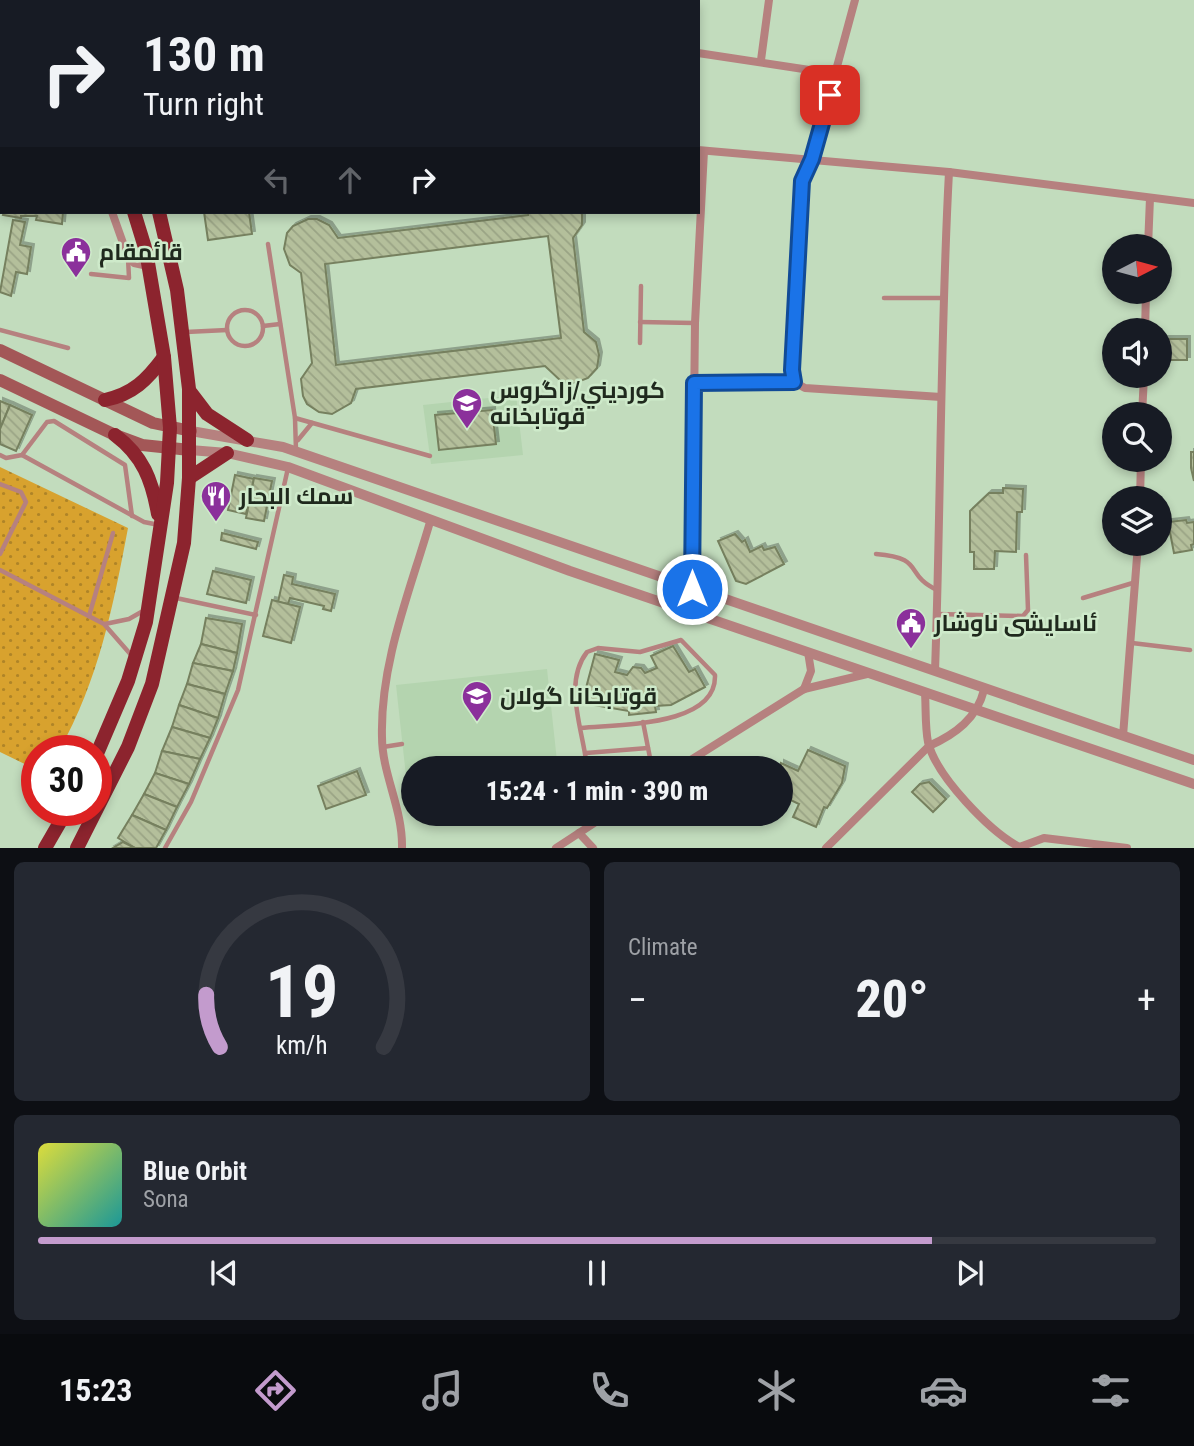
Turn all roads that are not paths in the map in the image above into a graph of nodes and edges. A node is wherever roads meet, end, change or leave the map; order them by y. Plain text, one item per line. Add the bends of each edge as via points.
1 (769, 0) edge
2 (855, 0) edge
3 (700, 53) edge
4 (761, 60) junction
5 (836, 74) junction
6 (701, 151) edge
7 (812, 159) junction
8 (949, 172) junction
9 (700, 180) edge
10 (1150, 198) junction
11 (1194, 203) edge
12 (113, 214) edge
13 (135, 214) edge
14 (159, 214) edge
15 (699, 214) edge
16 (1149, 234) edge
17 (268, 244) dead end
18 (128, 257) junction
19 (148, 266) junction
20 (91, 274) dead end
21 (641, 286) dead end
22 (884, 298) dead end
23 (942, 298) junction
24 (640, 322) junction
25 (695, 323) junction
26 (280, 324) junction
27 (263, 326) junction
28 (0, 330) edge
29 (228, 330) junction
30 (184, 332) junction
31 (640, 342) dead end
32 (68, 348) dead end
33 (0, 350) edge
34 (164, 357) junction
35 (0, 380) edge
36 (794, 382) junction
37 (694, 383) junction
38 (189, 389) junction
39 (941, 397) junction
40 (105, 400) junction
41 (295, 418) junction
42 (312, 423) junction
43 (170, 428) junction
44 (191, 431) junction
45 (115, 435) junction
46 (247, 440) junction
47 (297, 446) junction
48 (169, 447) junction
49 (190, 450) junction
50 (227, 453) junction
51 (0, 455) edge
52 (22, 455) junction
53 (430, 456) dead end
54 (288, 467) junction
55 (189, 478) junction
56 (0, 484) edge
57 (132, 516) junction
58 (430, 522) junction
59 (160, 526) junction
60 (113, 533) dead end
61 (578, 549) junction
62 (0, 554) edge
63 (876, 554) dead end
64 (1026, 555) dead end
65 (1137, 556) edge
66 (0, 570) edge
67 (570, 571) junction
68 (1136, 582) junction
69 (692, 589) junction
70 (938, 591) junction
71 (171, 597) junction
72 (1083, 598) dead end
73 (149, 606) junction
74 (937, 614) junction
75 (256, 615) junction
76 (89, 616) junction
77 (104, 624) junction
78 (1132, 643) junction
79 (1190, 650) dead end
80 (807, 652) junction
81 (134, 659) junction
82 (935, 671) junction
83 (867, 674) junction
84 (804, 689) junction
85 (984, 690) junction
86 (925, 693) junction
87 (979, 709) junction
88 (643, 722) junction
89 (581, 728) junction
90 (105, 735) edge
91 (1123, 736) junction
92 (402, 744) dead end
93 (929, 746) junction
94 (383, 747) junction
95 (648, 748) junction
96 (586, 753) junction
97 (586, 756) edge
98 (650, 756) edge
99 (697, 756) edge
100 (1194, 760) edge
101 (1194, 784) edge
102 (58, 826) edge
103 (586, 826) edge
104 (579, 833) junction
105 (586, 846) edge
106 (1019, 847) edge
107 (45, 848) edge
108 (76, 848) edge
109 (165, 848) edge
110 (402, 848) edge
111 (556, 848) edge
112 (826, 848) edge
113 (1127, 848) edge

1 - 4 street
2 - 5 street
3 - 4 street
4 - 5 street
5 - 7 street
6 - 7 street
6 - 9 street
7 - 8 street
7 - 36 street via 802,181
8 - 10 street
8 - 23 street
10 - 11 street
10 - 16 street
12 - 18 street
13 - 19 highway
14 - 30 highway
15 - 25 street
17 - 26 lane
18 - 19 street
18 - 20 lane via 129,278
19 - 34 highway
21 - 24 lane
22 - 23 lane
23 - 39 street
24 - 25 lane
24 - 31 lane
25 - 37 street
26 - 27 lane
26 - 41 lane
27 - 29 lane via 260,338 250,345 233,341
27 - 29 lane via 254,313 243,310 230,319
28 - 32 lane
29 - 30 lane
30 - 38 highway
33 - 40 main road
34 - 40 highway via 138,387
34 - 43 highway
35 - 45 main road
36 - 37 lane
36 - 39 street via 805,388
37 - 69 street
38 - 44 highway
38 - 46 highway via 206,414
39 - 70 street
40 - 43 main road
41 - 42 lane
41 - 47 lane
42 - 47 lane
42 - 53 lane
43 - 44 main road
43 - 48 highway
44 - 46 street
44 - 49 highway
45 - 48 main road via 142,445
45 - 59 highway via 147,472
46 - 47 street
47 - 61 street
48 - 49 main road
48 - 59 highway
49 - 50 street
49 - 55 highway
50 - 54 street
50 - 55 highway
51 - 52 lane
52 - 57 lane
52 - 57 lane via 47,422 62,425 125,465
54 - 58 street
54 - 75 lane
55 - 71 highway via 184,543
56 - 62 lane via 22,492 26,502
57 - 59 lane
58 - 67 street
58 - 94 street via 388,668
59 - 73 highway
60 - 76 lane
61 - 67 street
61 - 69 street
63 - 70 lane via 901,556 912,563 924,584
64 - 74 lane via 1028,610 1023,616
65 - 68 street
66 - 76 lane
67 - 80 street
68 - 72 lane
68 - 78 street
69 - 82 street
70 - 74 street
71 - 75 lane
71 - 108 highway via 152,684 128,747
73 - 77 lane via 129,620
73 - 81 highway
74 - 82 street
75 - 109 lane via 238,690 191,802
76 - 77 lane
77 - 81 lane
78 - 79 lane
78 - 91 street
80 - 83 street
80 - 84 street via 811,671
81 - 90 highway
82 - 85 street
83 - 84 street
83 - 86 street
84 - 99 street
85 - 87 street
85 - 91 street
86 - 87 street
86 - 93 street
87 - 93 street
87 - 101 street
88 - 89 lane
88 - 89 lane via 696,709 711,697 715,675 686,643 677,641 628,653 598,648 587,652 576,680
88 - 95 lane
89 - 96 lane
91 - 100 street
92 - 94 lane
93 - 106 street via 981,820
93 - 112 street
94 - 110 street via 401,822
95 - 96 lane
95 - 98 lane
96 - 97 lane
102 - 107 highway
103 - 104 street
104 - 105 street
104 - 111 street
106 - 113 street via 1044,838

